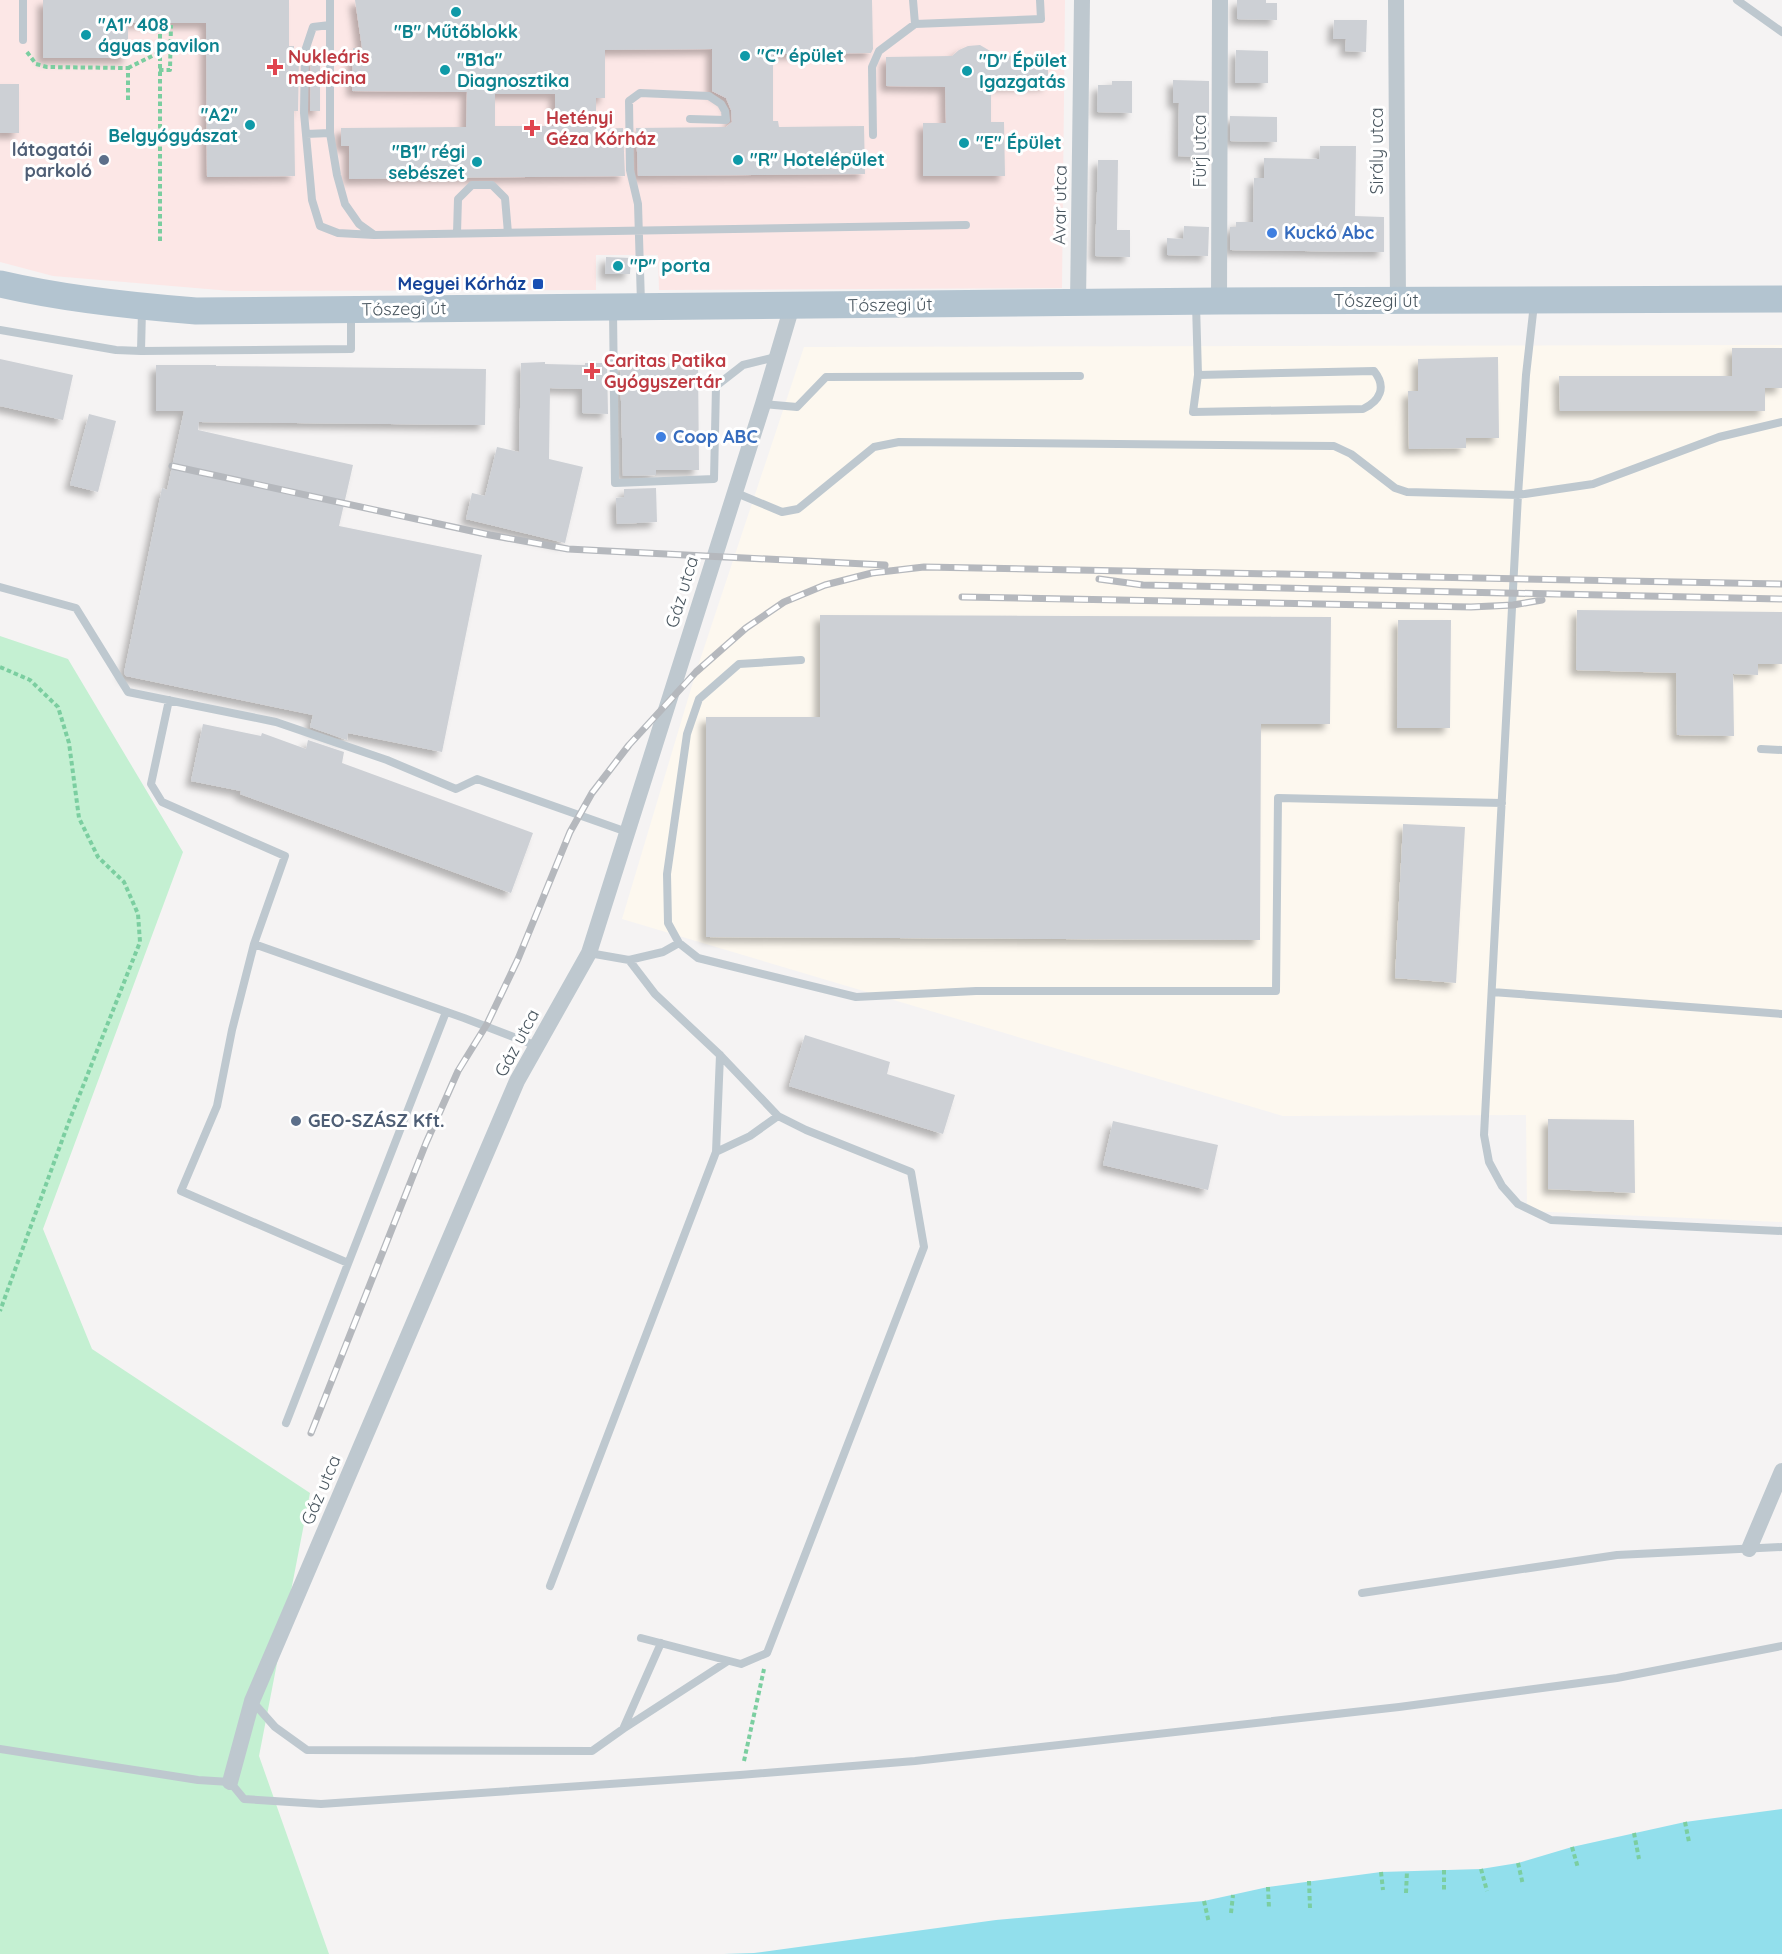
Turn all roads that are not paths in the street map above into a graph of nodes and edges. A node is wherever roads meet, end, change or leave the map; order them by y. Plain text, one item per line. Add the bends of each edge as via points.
1 (23, 0) edge
2 (330, 0) edge
3 (913, 0) edge
4 (1040, 0) edge
5 (1082, 0) edge
6 (1220, 0) edge
7 (1396, 0) edge
8 (1737, 0) edge
9 (915, 24) junction
10 (330, 25) junction
11 (1782, 32) edge
12 (24, 40) road end
13 (690, 119) dead end
14 (330, 133) junction
15 (306, 134) junction
16 (873, 135) dead end
17 (966, 225) dead end
18 (639, 229) junction
19 (508, 232) junction
20 (458, 233) junction
21 (374, 235) junction
22 (0, 285) edge
23 (1782, 299) edge
24 (1534, 300) junction
25 (1207, 302) junction
26 (1398, 302) junction
27 (1077, 303) junction
28 (641, 306) junction
29 (792, 306) junction
30 (142, 307) junction
31 (613, 307) junction
32 (351, 309) junction
33 (0, 330) edge
34 (141, 351) junction
35 (777, 357) junction
36 (1198, 375) junction
37 (1080, 376) dead end
38 (763, 404) junction
39 (1782, 422) edge
40 (734, 492) junction
41 (1518, 495) junction
42 (0, 587) edge
43 (801, 660) dead end
44 (169, 700) junction
45 (1761, 749) dead end
46 (1782, 750) edge
47 (1502, 803) junction
48 (627, 832) junction
49 (680, 943) junction
50 (254, 944) junction
51 (589, 953) junction
52 (629, 960) junction
53 (1492, 992) junction
54 (446, 1012) junction
55 (1782, 1014) edge
56 (537, 1046) junction
57 (720, 1055) junction
58 (778, 1116) junction
59 (716, 1152) junction
60 (1782, 1231) edge
61 (348, 1263) junction
62 (286, 1423) dead end
63 (1782, 1471) edge
64 (1782, 1547) edge
65 (1749, 1549) junction
66 (550, 1586) dead end
67 (1362, 1593) dead end
68 (641, 1638) dead end
69 (661, 1643) junction
70 (1782, 1646) edge
71 (728, 1661) junction
72 (252, 1701) junction
73 (623, 1729) junction
74 (0, 1749) edge
75 (230, 1782) junction

1 - 12 lane
2 - 10 lane
3 - 9 lane
4 - 9 lane via 1041,19
5 - 27 street, Avar utca
6 - 25 street, Fürj utca
7 - 26 street, Sirály utca
8 - 11 lane
9 - 16 lane via 879,51 872,67
10 - 14 lane
10 - 15 lane via 313,27 305,51
13 - 18 lane via 726,120 722,105 709,96 640,93 629,101 630,170
14 - 15 lane
14 - 21 lane via 345,204 359,224
15 - 21 lane via 312,200 320,226 338,233
17 - 18 lane
18 - 19 lane
18 - 28 lane
19 - 20 lane
19 - 20 lane via 505,198 492,185 472,185 458,199
20 - 21 lane
22 - 30 main road, Tószegi út
23 - 24 main road, Tószegi út
24 - 26 main road, Tószegi út
24 - 41 lane
25 - 26 main road, Tószegi út
25 - 27 main road, Tószegi út
25 - 36 lane
27 - 29 main road, Tószegi út
28 - 29 main road, Tószegi út
28 - 31 main road, Tószegi út
29 - 35 street, Gáz utca
30 - 32 main road, Tószegi út via 196,311
30 - 34 lane
31 - 32 main road, Tószegi út
31 - 35 lane via 615,483 714,479 716,387 743,365
32 - 34 lane via 351,349
33 - 34 lane
35 - 38 street, Gáz utca
36 - 36 lane via 1193,412 1363,409 1377,399 1381,384 1374,371
37 - 38 lane via 826,377 797,407
38 - 40 street, Gáz utca
39 - 41 lane via 1719,437 1593,484
40 - 41 lane via 782,512 798,509 874,447 899,442 1334,446 1351,454 1395,488 1407,492
40 - 48 street, Gáz utca
41 - 47 lane
42 - 44 lane via 76,608 128,692
43 - 49 lane via 739,664 699,699 687,734 666,874 668,923
44 - 48 lane via 276,722 387,760 456,789 477,779
44 - 50 lane via 151,784 162,802 285,856
45 - 46 lane
47 - 49 lane via 1278,798 1276,991 976,991 855,997 698,958
47 - 53 lane
48 - 51 street, Gáz utca
49 - 52 lane via 663,952
50 - 54 lane
50 - 61 lane via 217,1106 181,1191
51 - 52 lane
51 - 56 street, Gáz utca
52 - 57 lane via 656,994
53 - 55 lane
53 - 60 lane via 1484,1135 1489,1162 1518,1204 1551,1220
54 - 56 lane
54 - 61 lane
56 - 72 street, Gáz utca via 517,1081
57 - 58 lane
57 - 59 lane
58 - 59 lane via 750,1136
58 - 71 lane via 911,1172 924,1247 767,1653 741,1664
59 - 66 lane
61 - 62 lane
63 - 65 street
64 - 65 lane
65 - 67 lane via 1617,1555
68 - 69 lane
69 - 71 lane
69 - 73 lane
70 - 75 lane via 1617,1678 1399,1707 915,1761 321,1804 244,1799
71 - 73 lane
72 - 73 lane via 275,1727 307,1750 592,1750
72 - 75 street, Gáz utca
74 - 75 lane

